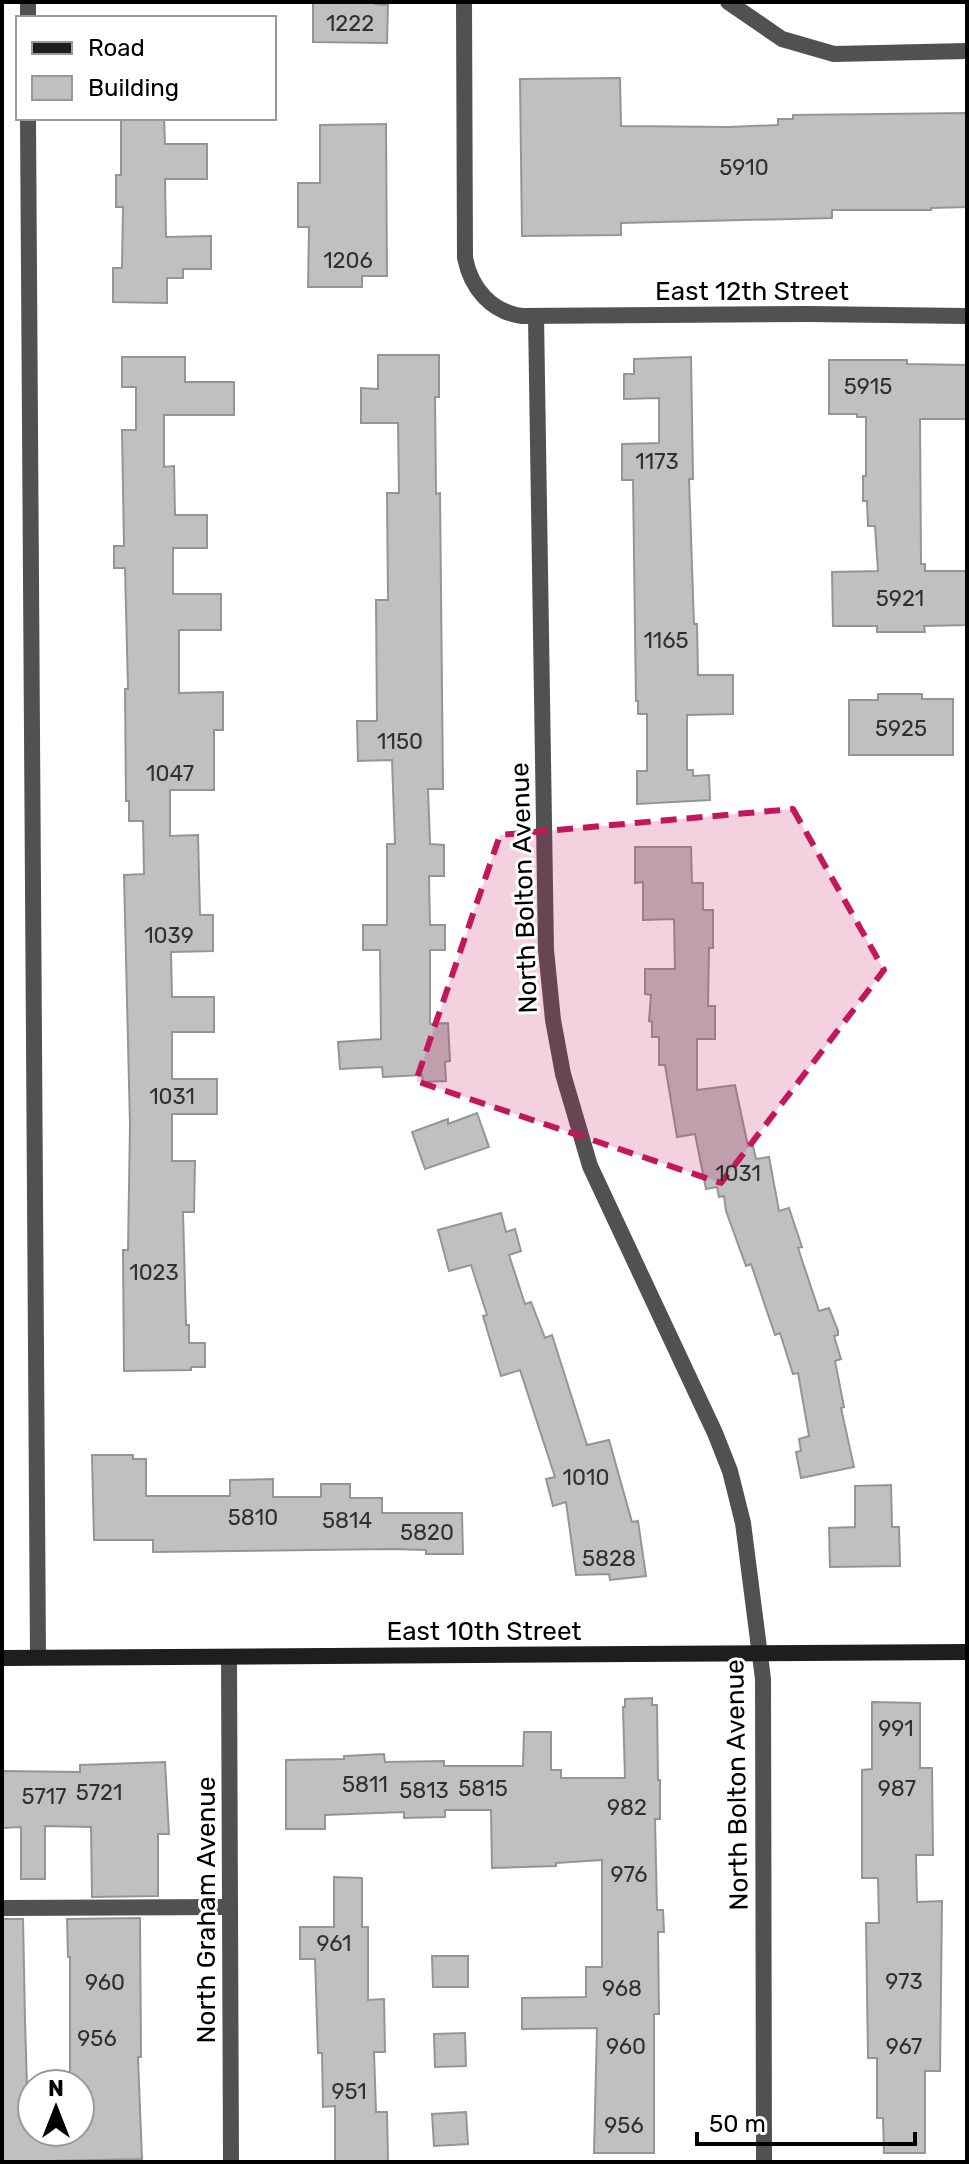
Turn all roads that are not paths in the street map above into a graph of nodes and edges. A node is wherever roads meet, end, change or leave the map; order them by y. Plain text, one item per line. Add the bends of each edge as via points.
1 (464, 2) edge
2 (728, 2) edge
3 (967, 51) edge
4 (28, 120) edge
5 (536, 316) junction
6 (967, 316) edge
7 (967, 1652) edge
8 (760, 1653) junction
9 (38, 1657) junction
10 (229, 1657) junction
11 (2, 1658) edge
12 (230, 1907) junction
13 (2, 1908) edge
14 (231, 2162) edge
15 (764, 2162) edge

1 - 5 street via 465,258 477,289 503,311
2 - 3 street via 782,39 834,54
4 - 9 street
5 - 6 street, East 12th Street
5 - 8 street, North Bolton Avenue via 546,950 553,1020 590,1166 730,1471 743,1523
7 - 8 main road, East 10th Street
8 - 10 main road, East 10th Street
8 - 15 street, North Bolton Avenue
9 - 10 main road, East 10th Street
9 - 11 main road, East 10th Street
10 - 12 street, North Graham Avenue
12 - 13 street
12 - 14 street, North Graham Avenue

